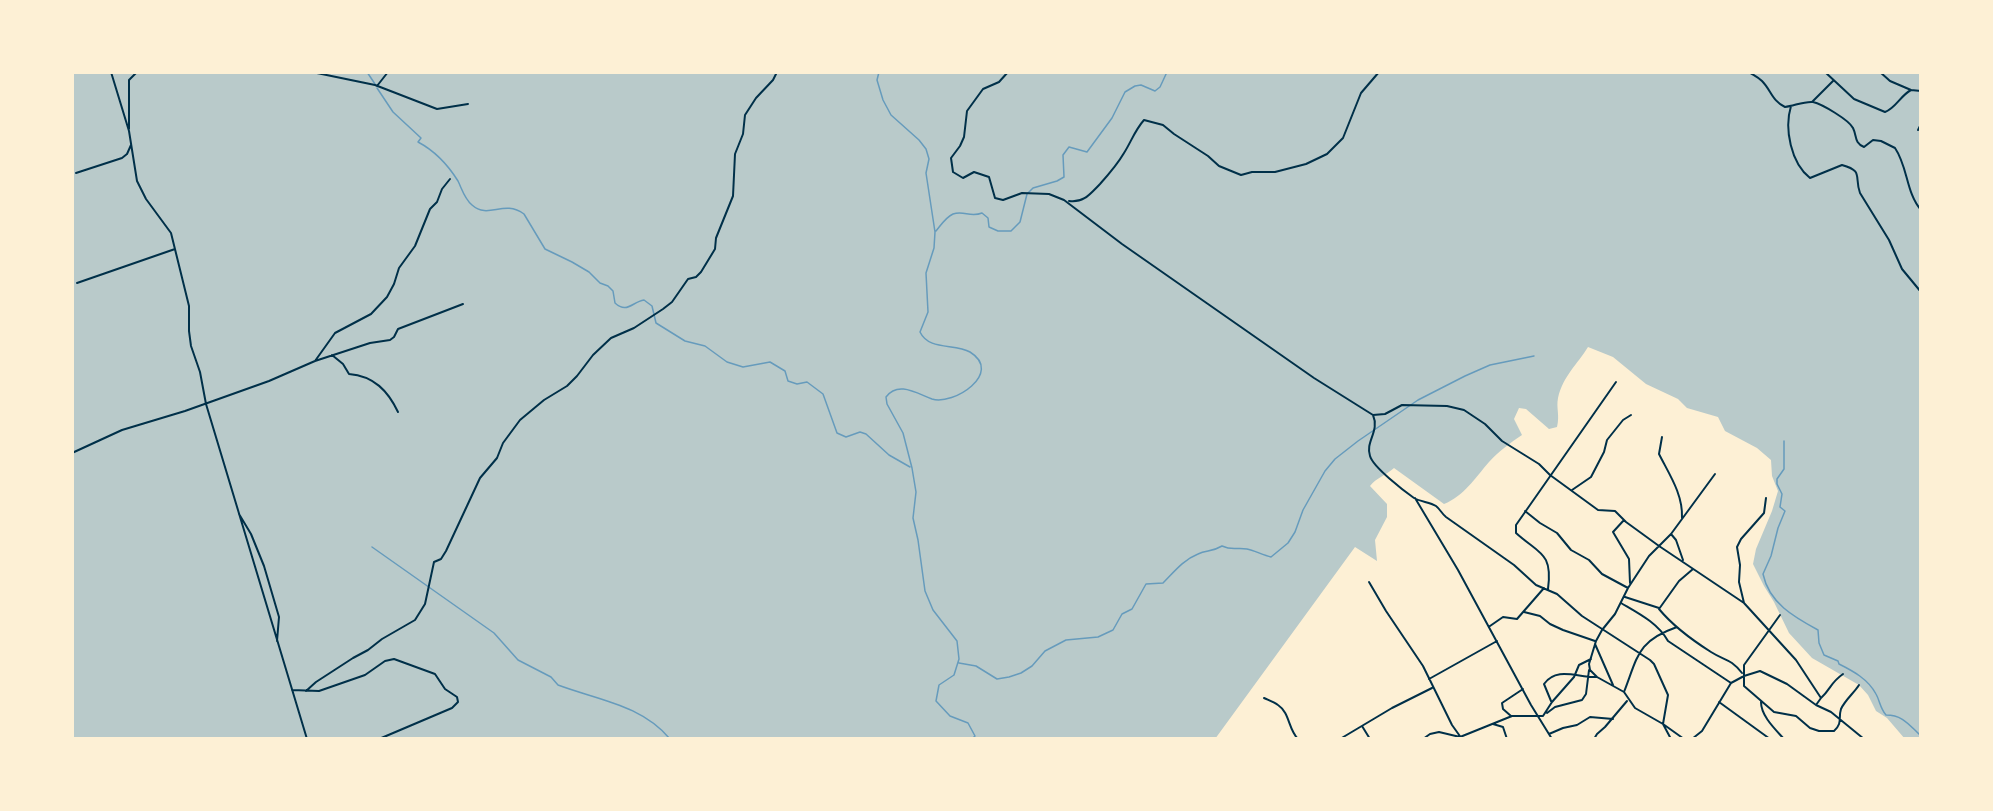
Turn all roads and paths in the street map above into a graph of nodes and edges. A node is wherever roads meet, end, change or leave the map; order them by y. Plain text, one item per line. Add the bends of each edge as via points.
1 (111, 72) edge
2 (136, 72) edge
3 (312, 72) edge
4 (388, 72) edge
5 (777, 72) edge
6 (1008, 72) edge
7 (1379, 72) edge
8 (1749, 72) edge
9 (1825, 72) edge
10 (1880, 72) edge
11 (1833, 81) junction
12 (377, 86) junction
13 (1911, 90) junction
14 (1921, 91) edge
15 (1812, 102) junction
16 (468, 104) dead end
17 (1791, 106) junction
18 (1921, 124) edge
19 (1918, 130) dead end
20 (129, 131) junction
21 (131, 146) junction
22 (76, 172) dead end
23 (450, 179) dead end
24 (1067, 201) junction
25 (1921, 210) edge
26 (175, 249) junction
27 (77, 282) dead end
28 (1921, 292) edge
29 (463, 304) dead end
30 (332, 356) junction
31 (315, 361) junction
32 (1616, 382) dead end
33 (206, 404) junction
34 (398, 411) dead end
35 (1373, 415) junction
36 (1631, 415) dead end
37 (1662, 436) dead end
38 (72, 453) edge
39 (1715, 474) dead end
40 (1550, 475) junction
41 (1571, 491) junction
42 (1415, 498) junction
43 (1766, 498) dead end
44 (236, 509) junction
45 (1525, 511) junction
46 (1682, 519) junction
47 (1623, 520) junction
48 (1671, 534) junction
49 (1659, 546) junction
50 (1684, 563) junction
51 (1693, 569) junction
52 (1369, 582) dead end
53 (1629, 587) junction
54 (1544, 588) junction
55 (1548, 589) junction
56 (1624, 597) junction
57 (1621, 603) junction
58 (1744, 603) junction
59 (1659, 609) junction
60 (1524, 612) junction
61 (1780, 615) dead end
62 (1490, 626) junction
63 (1677, 627) junction
64 (1602, 630) junction
65 (1769, 630) junction
66 (1663, 632) junction
67 (1497, 641) junction
68 (277, 643) junction
69 (1596, 643) junction
70 (1638, 653) junction
71 (1591, 659) junction
72 (1589, 668) junction
73 (1843, 674) dead end
74 (1575, 675) junction
75 (1744, 676) junction
76 (1597, 677) junction
77 (1588, 678) junction
78 (1429, 680) junction
79 (1731, 683) junction
80 (1859, 686) dead end
81 (1613, 687) junction
82 (1432, 688) junction
83 (1523, 689) junction
84 (292, 690) junction
85 (306, 691) junction
86 (1624, 692) junction
87 (1264, 698) dead end
88 (1821, 698) junction
89 (1628, 700) junction
90 (1761, 701) junction
91 (1552, 702) junction
92 (1719, 702) junction
93 (1816, 705) junction
94 (1545, 714) junction
95 (1512, 716) junction
96 (1537, 717) junction
97 (1613, 718) junction
98 (1841, 720) junction
99 (1491, 723) junction
100 (1662, 724) junction
101 (1362, 726) junction
102 (1549, 734) junction
103 (1858, 737) edge
104 (1461, 738) edge
105 (307, 739) edge
106 (379, 739) edge
107 (1298, 739) edge
108 (1340, 739) edge
109 (1370, 739) edge
110 (1423, 739) edge
111 (1507, 739) edge
112 (1552, 739) edge
113 (1594, 739) edge
114 (1671, 739) edge
115 (1684, 739) edge
116 (1692, 739) edge
117 (1770, 739) edge
118 (1784, 739) edge
119 (1864, 739) edge

1 - 20 street
2 - 20 street via 129,80
3 - 12 street
4 - 12 street
5 - 85 street via 745,115 735,154 734,193 715,249 701,272 688,279 663,309 611,338 567,386 520,420 480,478 446,551 434,562 425,604 415,620
6 - 24 street via 999,82 983,89 967,111 964,137 951,158 952,172 963,178 974,172 988,177 995,198 1049,194
7 - 24 street via 1360,93 1343,138 1327,154 1306,164 1241,176 1219,166 1163,125 1144,120 1094,192 1087,198
8 - 17 street via 1761,80 1778,103
9 - 11 street
10 - 13 street
11 - 13 street via 1862,104 1886,112
11 - 15 street
12 - 16 street via 437,109
13 - 14 street
15 - 17 street
15 - 25 street via 1853,127 1857,144 1864,147 1873,140 1895,148 1914,202
17 - 28 street via 1788,133 1802,171 1810,178 1842,165 1856,171 1860,193 1902,269
18 - 19 street
20 - 21 street
21 - 22 street via 122,158
21 - 26 street via 140,190 171,233
23 - 31 street via 430,209 387,297 371,314 335,333
24 - 35 street via 1122,244
26 - 27 street
26 - 33 street via 189,306 191,346
29 - 30 street via 398,329 393,339
30 - 31 street
30 - 34 street via 349,374 370,379 383,388
31 - 33 street
32 - 40 street
33 - 38 street via 122,430
33 - 44 street
35 - 40 street via 1402,405 1464,410
35 - 42 street via 1376,422 1369,455
36 - 41 street via 1607,440 1591,477
37 - 46 street via 1659,454 1681,500
39 - 46 street
40 - 41 street
40 - 45 street
41 - 47 street via 1598,510 1615,511
42 - 54 street via 1437,507
42 - 62 street
43 - 58 street via 1764,513 1737,547
44 - 68 street
44 - 68 street via 264,566 279,617
45 - 53 street via 1557,533 1571,550 1589,560 1602,574
45 - 55 street via 1515,529 1542,553 1549,566
46 - 48 street
47 - 49 street
47 - 53 street via 1613,532 1629,559
48 - 49 street
48 - 50 street
49 - 50 street
49 - 53 street
50 - 51 street
51 - 58 street
51 - 59 street
52 - 78 street
53 - 56 street
54 - 55 street
54 - 60 street
55 - 64 street
56 - 57 street
56 - 59 street
57 - 64 street
57 - 66 street
58 - 65 street
59 - 63 street
60 - 62 street via 1517,619 1503,617
60 - 69 street
61 - 65 street
62 - 67 street
63 - 66 street
63 - 75 street via 1712,653 1734,663
64 - 69 street
64 - 70 street
65 - 75 street via 1744,665
65 - 88 street via 1796,660
66 - 70 street via 1644,644
66 - 79 street via 1668,641
67 - 78 street
67 - 83 street
68 - 84 street
69 - 71 street
69 - 81 street
70 - 86 street
70 - 100 street via 1654,664 1667,690
71 - 72 street
71 - 74 street via 1579,665
72 - 76 street
72 - 77 street
73 - 88 street via 1832,681
74 - 77 street
74 - 91 street
74 - 91 street via 1554,674 1546,680
75 - 79 street
75 - 90 street via 1744,686
75 - 93 street via 1760,670
76 - 77 street
76 - 81 street
77 - 94 street via 1582,700 1555,707
78 - 82 street
79 - 92 street
80 - 98 street via 1841,710
81 - 86 street
82 - 101 street
82 - 104 street
83 - 95 street via 1502,703
83 - 96 street
84 - 85 street
84 - 105 street
85 - 106 street via 319,691 365,675 394,659 435,674 445,689 457,697 452,708
86 - 89 street
87 - 107 street via 1284,711
88 - 93 street
89 - 97 street
89 - 100 street via 1638,711
90 - 98 street via 1774,712 1796,716 1819,731 1834,731
90 - 118 street via 1767,718
91 - 94 street
92 - 116 street via 1702,731
92 - 117 street
93 - 98 street
94 - 96 street
95 - 96 street
95 - 99 street
96 - 102 street
97 - 102 street via 1590,717
97 - 113 street
98 - 103 street
99 - 104 street
99 - 111 street via 1503,727
100 - 114 street
100 - 115 street
101 - 108 street
101 - 109 street
102 - 112 street
103 - 119 street
104 - 110 street via 1439,732

